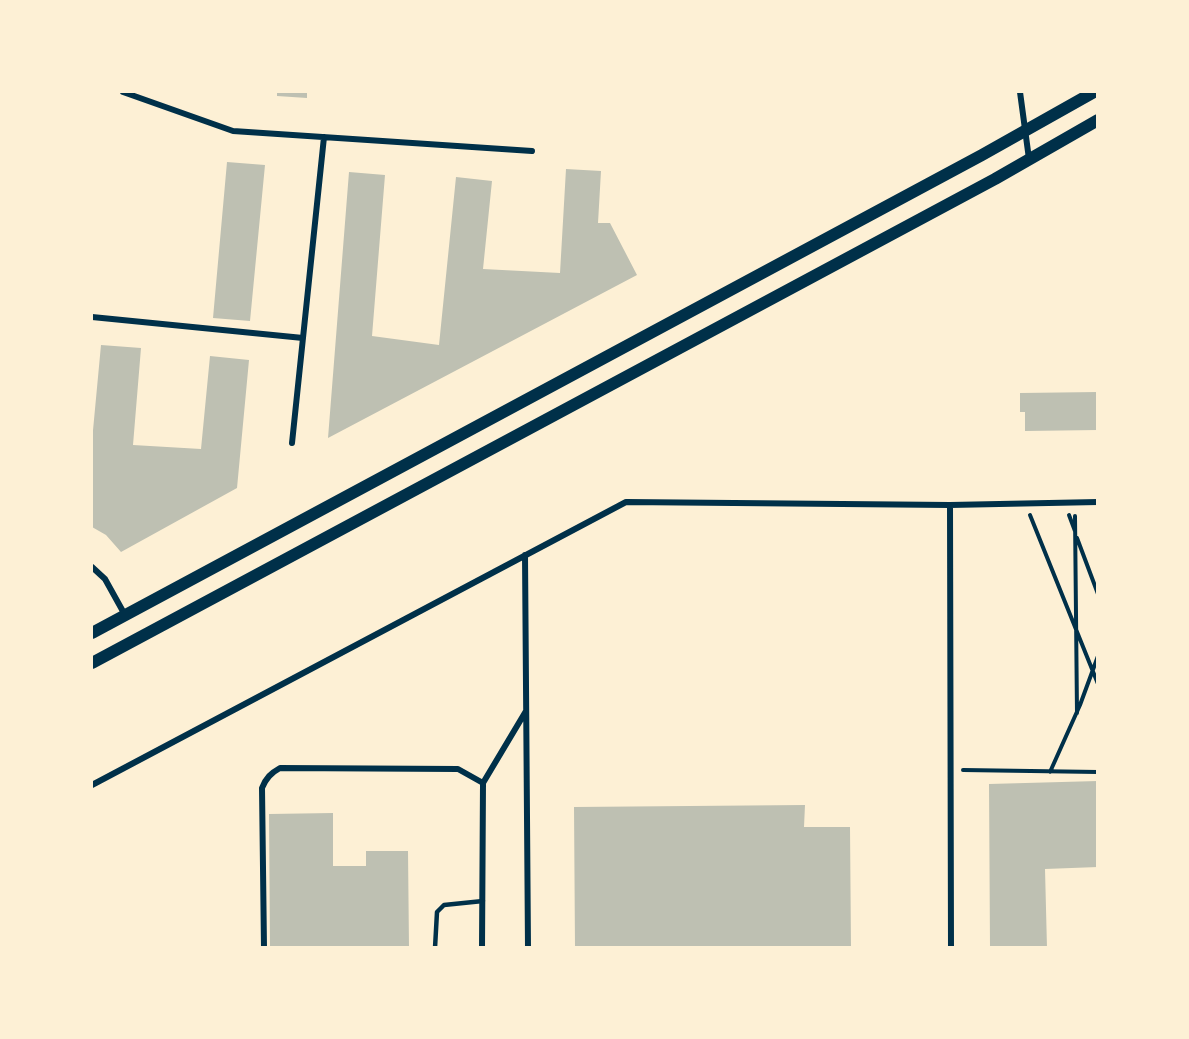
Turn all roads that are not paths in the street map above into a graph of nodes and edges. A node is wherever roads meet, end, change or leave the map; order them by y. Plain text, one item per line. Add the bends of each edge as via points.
1 (123, 92) edge
2 (1020, 92) edge
3 (1094, 92) edge
4 (1098, 120) edge
5 (1025, 131) junction
6 (324, 137) junction
7 (532, 152) dead end
8 (1029, 160) junction
9 (92, 317) edge
10 (303, 338) junction
11 (292, 443) dead end
12 (1098, 502) edge
13 (950, 505) junction
14 (525, 555) junction
15 (92, 567) edge
16 (125, 615) junction
17 (92, 633) edge
18 (92, 663) edge
19 (526, 711) junction
20 (483, 783) junction
21 (92, 785) edge
22 (483, 901) junction
23 (264, 948) edge
24 (435, 948) edge
25 (482, 948) edge
26 (528, 948) edge
27 (951, 948) edge

1 - 6 street via 233,131
2 - 5 street
3 - 5 main road
4 - 8 main road
5 - 8 street
5 - 16 main road
6 - 7 street
6 - 10 street
8 - 18 main road
9 - 10 street
10 - 11 street
12 - 13 street
13 - 14 street via 626,501
13 - 27 street
14 - 19 street
14 - 21 street
15 - 16 street via 105,579
16 - 17 main road
19 - 20 street
19 - 26 street
20 - 22 street
20 - 23 street via 458,769 280,768 273,772 262,788
22 - 24 lane via 444,905 437,912
22 - 25 street

